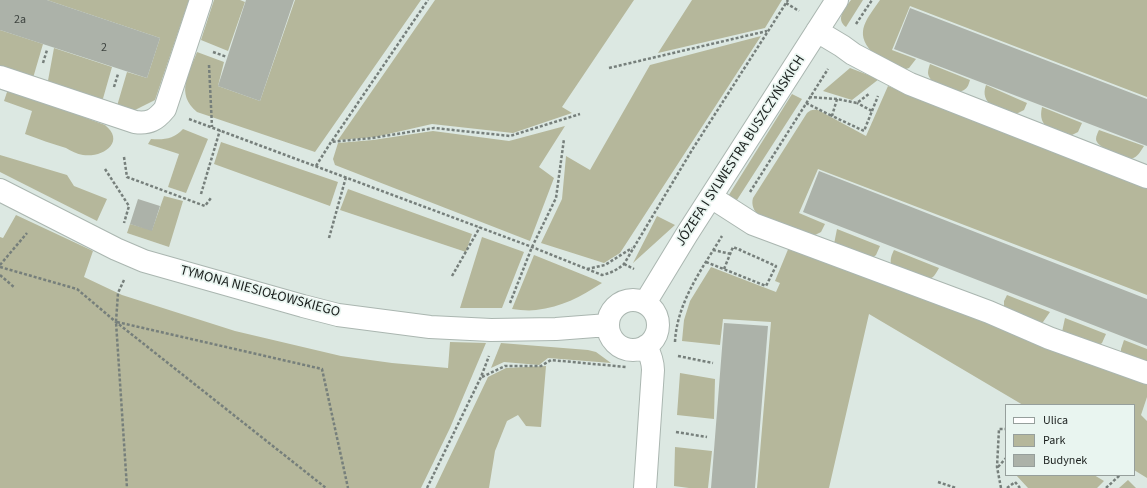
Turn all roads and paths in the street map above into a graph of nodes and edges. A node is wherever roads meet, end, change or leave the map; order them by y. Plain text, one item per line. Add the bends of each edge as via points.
1 (201, 0) edge
2 (428, 0) edge
3 (788, 0) edge
4 (872, 0) edge
5 (833, 2) edge
6 (768, 31) junction
7 (817, 31) junction
8 (842, 46) junction
9 (209, 58) dead end
10 (609, 68) dead end
11 (893, 76) junction
12 (0, 77) edge
13 (783, 85) junction
14 (810, 97) junction
15 (836, 99) junction
16 (806, 103) junction
17 (857, 103) junction
18 (165, 109) junction
19 (580, 114) dead end
20 (832, 116) junction
21 (212, 127) junction
22 (220, 130) junction
23 (564, 139) dead end
24 (331, 142) junction
25 (124, 157) dead end
26 (316, 166) junction
27 (105, 169) dead end
28 (346, 177) junction
29 (1147, 177) edge
30 (0, 190) edge
31 (200, 194) dead end
32 (711, 197) junction
33 (211, 198) dead end
34 (44, 212) junction
35 (745, 218) junction
36 (480, 227) junction
37 (329, 238) dead end
38 (532, 246) junction
39 (634, 246) junction
40 (740, 250) junction
41 (125, 253) junction
42 (706, 262) junction
43 (0, 266) edge
44 (724, 269) junction
45 (587, 270) junction
46 (0, 275) edge
47 (452, 276) dead end
48 (15, 288) dead end
49 (645, 303) junction
50 (116, 322) junction
51 (608, 325) junction
52 (676, 329) dead end
53 (499, 330) junction
54 (646, 346) junction
55 (674, 355) dead end
56 (713, 363) dead end
57 (653, 370) junction
58 (1147, 373) edge
59 (481, 377) junction
60 (1005, 429) edge
61 (670, 431) dead end
62 (707, 436) dead end
63 (1005, 459) edge
64 (997, 467) junction
65 (1119, 476) edge
66 (938, 482) dead end
67 (128, 488) edge
68 (326, 488) edge
69 (348, 488) edge
70 (428, 488) edge
71 (645, 488) edge
72 (956, 488) edge
73 (1001, 488) edge
74 (1007, 488) edge
75 (1020, 488) edge
76 (1106, 488) edge

1 - 18 street
2 - 24 path
3 - 6 path
4 - 8 path
5 - 7 street, JÓZEFA I SYLWESTRA BUSZCZYŃSKICH
6 - 10 path
6 - 39 path
7 - 8 street
7 - 13 street, JÓZEFA I SYLWESTRA BUSZCZYŃSKICH
8 - 11 street
8 - 14 path
9 - 21 path
11 - 17 path
11 - 29 street
12 - 18 street via 135,122 153,121
13 - 14 path
13 - 32 street, JÓZEFA I SYLWESTRA BUSZCZYŃSKICH
14 - 15 path
14 - 16 path
15 - 17 path
15 - 20 path
16 - 20 path
16 - 35 path
17 - 20 path via 872,111 864,131
18 - 21 path
19 - 24 path via 510,136 434,128
21 - 22 path
22 - 26 path
22 - 31 path
23 - 38 path via 556,198
24 - 26 path
25 - 33 path via 127,177 205,206
26 - 28 path
27 - 41 path via 129,206
28 - 36 path
28 - 37 path
30 - 34 street, TYMONA NIESIOŁOWSKIEGO
32 - 35 street
32 - 49 street, JÓZEFA I SYLWESTRA BUSZCZYŃSKICH
34 - 41 street, TYMONA NIESIOŁOWSKIEGO
34 - 43 path
35 - 40 path
35 - 42 path
35 - 58 street via 989,312 1049,338
36 - 38 path
36 - 47 path
38 - 45 path
38 - 53 path
39 - 45 path via 605,265
39 - 45 path via 624,264 618,269 602,275
40 - 44 path via 733,247
40 - 44 path via 776,266 766,286
41 - 50 path
41 - 53 street, TYMONA NIESIOŁOWSKIEGO via 144,261 338,315 430,327
42 - 44 path
42 - 52 path via 686,295
43 - 50 path via 77,289
46 - 48 path
49 - 51 street via 628,300 614,307
49 - 54 street via 652,308 658,324 652,341
50 - 67 path
50 - 68 path
50 - 69 path via 322,369
51 - 53 street, TYMONA NIESIOŁOWSKIEGO via 556,330
51 - 54 street via 610,336 622,348 634,350
53 - 59 path
54 - 57 street via 653,362
55 - 56 path
57 - 59 path via 551,360 540,366 505,366
57 - 71 street
59 - 70 path
60 - 64 path via 999,429
61 - 62 path
63 - 64 path
64 - 73 path
65 - 76 path
66 - 72 path
74 - 75 path via 1015,482

